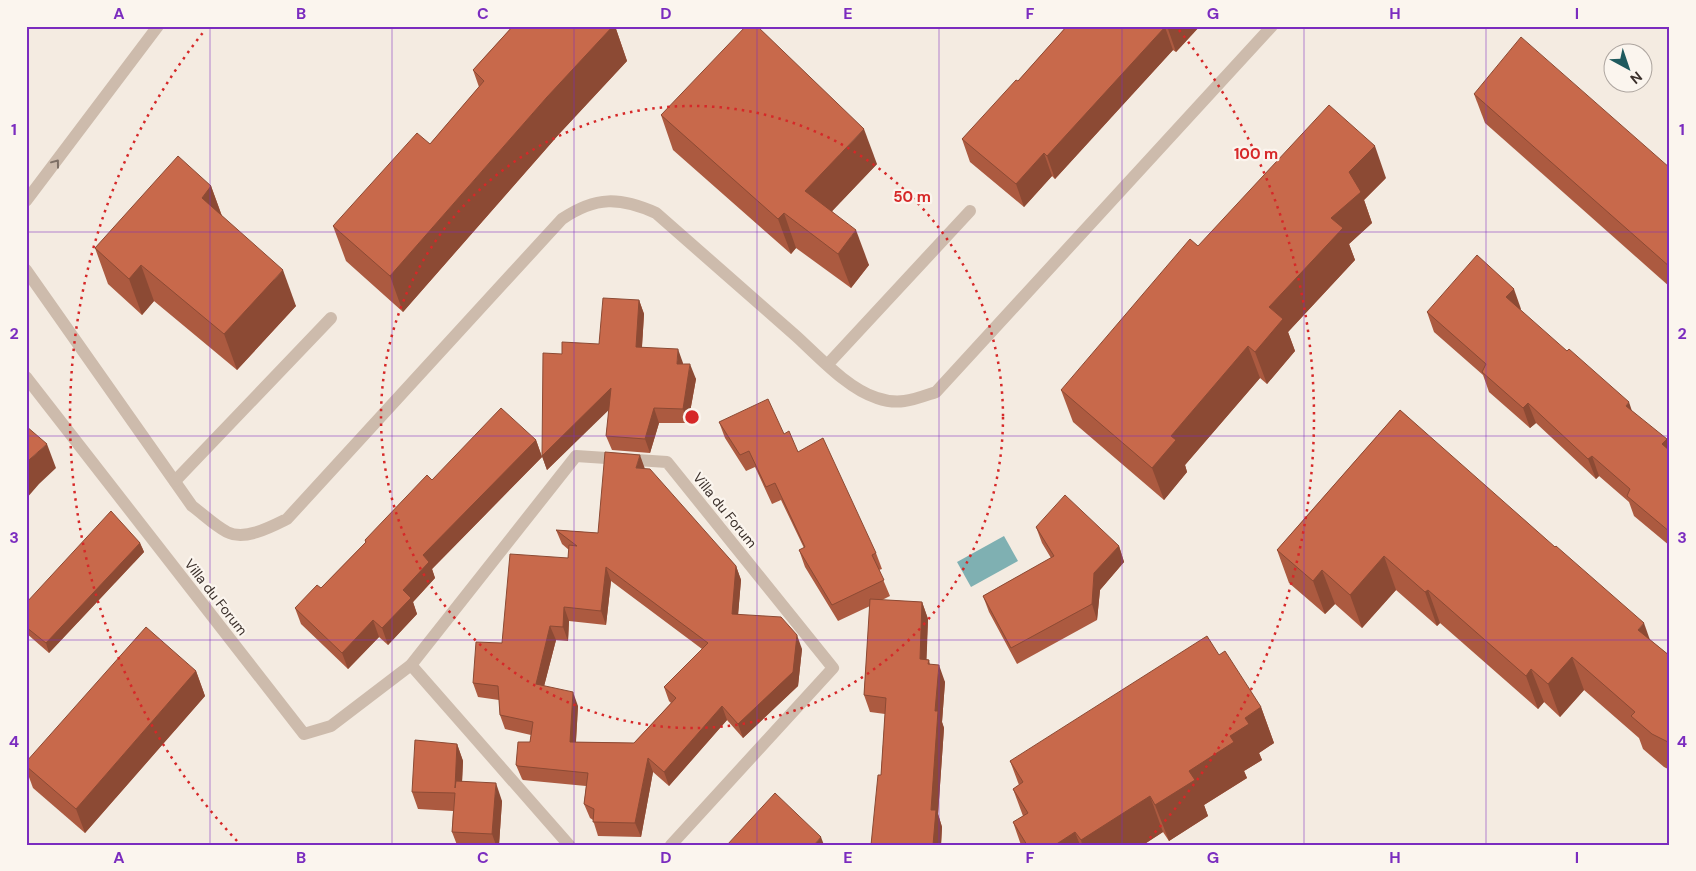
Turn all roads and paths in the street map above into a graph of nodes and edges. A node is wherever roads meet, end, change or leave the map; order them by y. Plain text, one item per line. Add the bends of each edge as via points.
1 (158, 26) edge
2 (1272, 26) edge
3 (26, 202) edge
4 (970, 211) dead end
5 (26, 270) edge
6 (331, 318) dead end
7 (828, 364) junction
8 (26, 377) edge
9 (174, 481) junction
10 (411, 665) junction
11 (569, 845) edge
12 (670, 845) edge

3 -> 1 street
2 - 7 street via 936,392 896,403 862,392
4 - 7 street
5 - 9 street
6 - 9 street
7 - 9 street via 656,212 616,200 591,204 562,218 287,519 265,531 228,533 192,506
8 - 10 street, Villa du Forum via 304,734 331,726
10 - 11 street
10 - 12 street, Villa du Forum via 576,456 667,462 833,668

